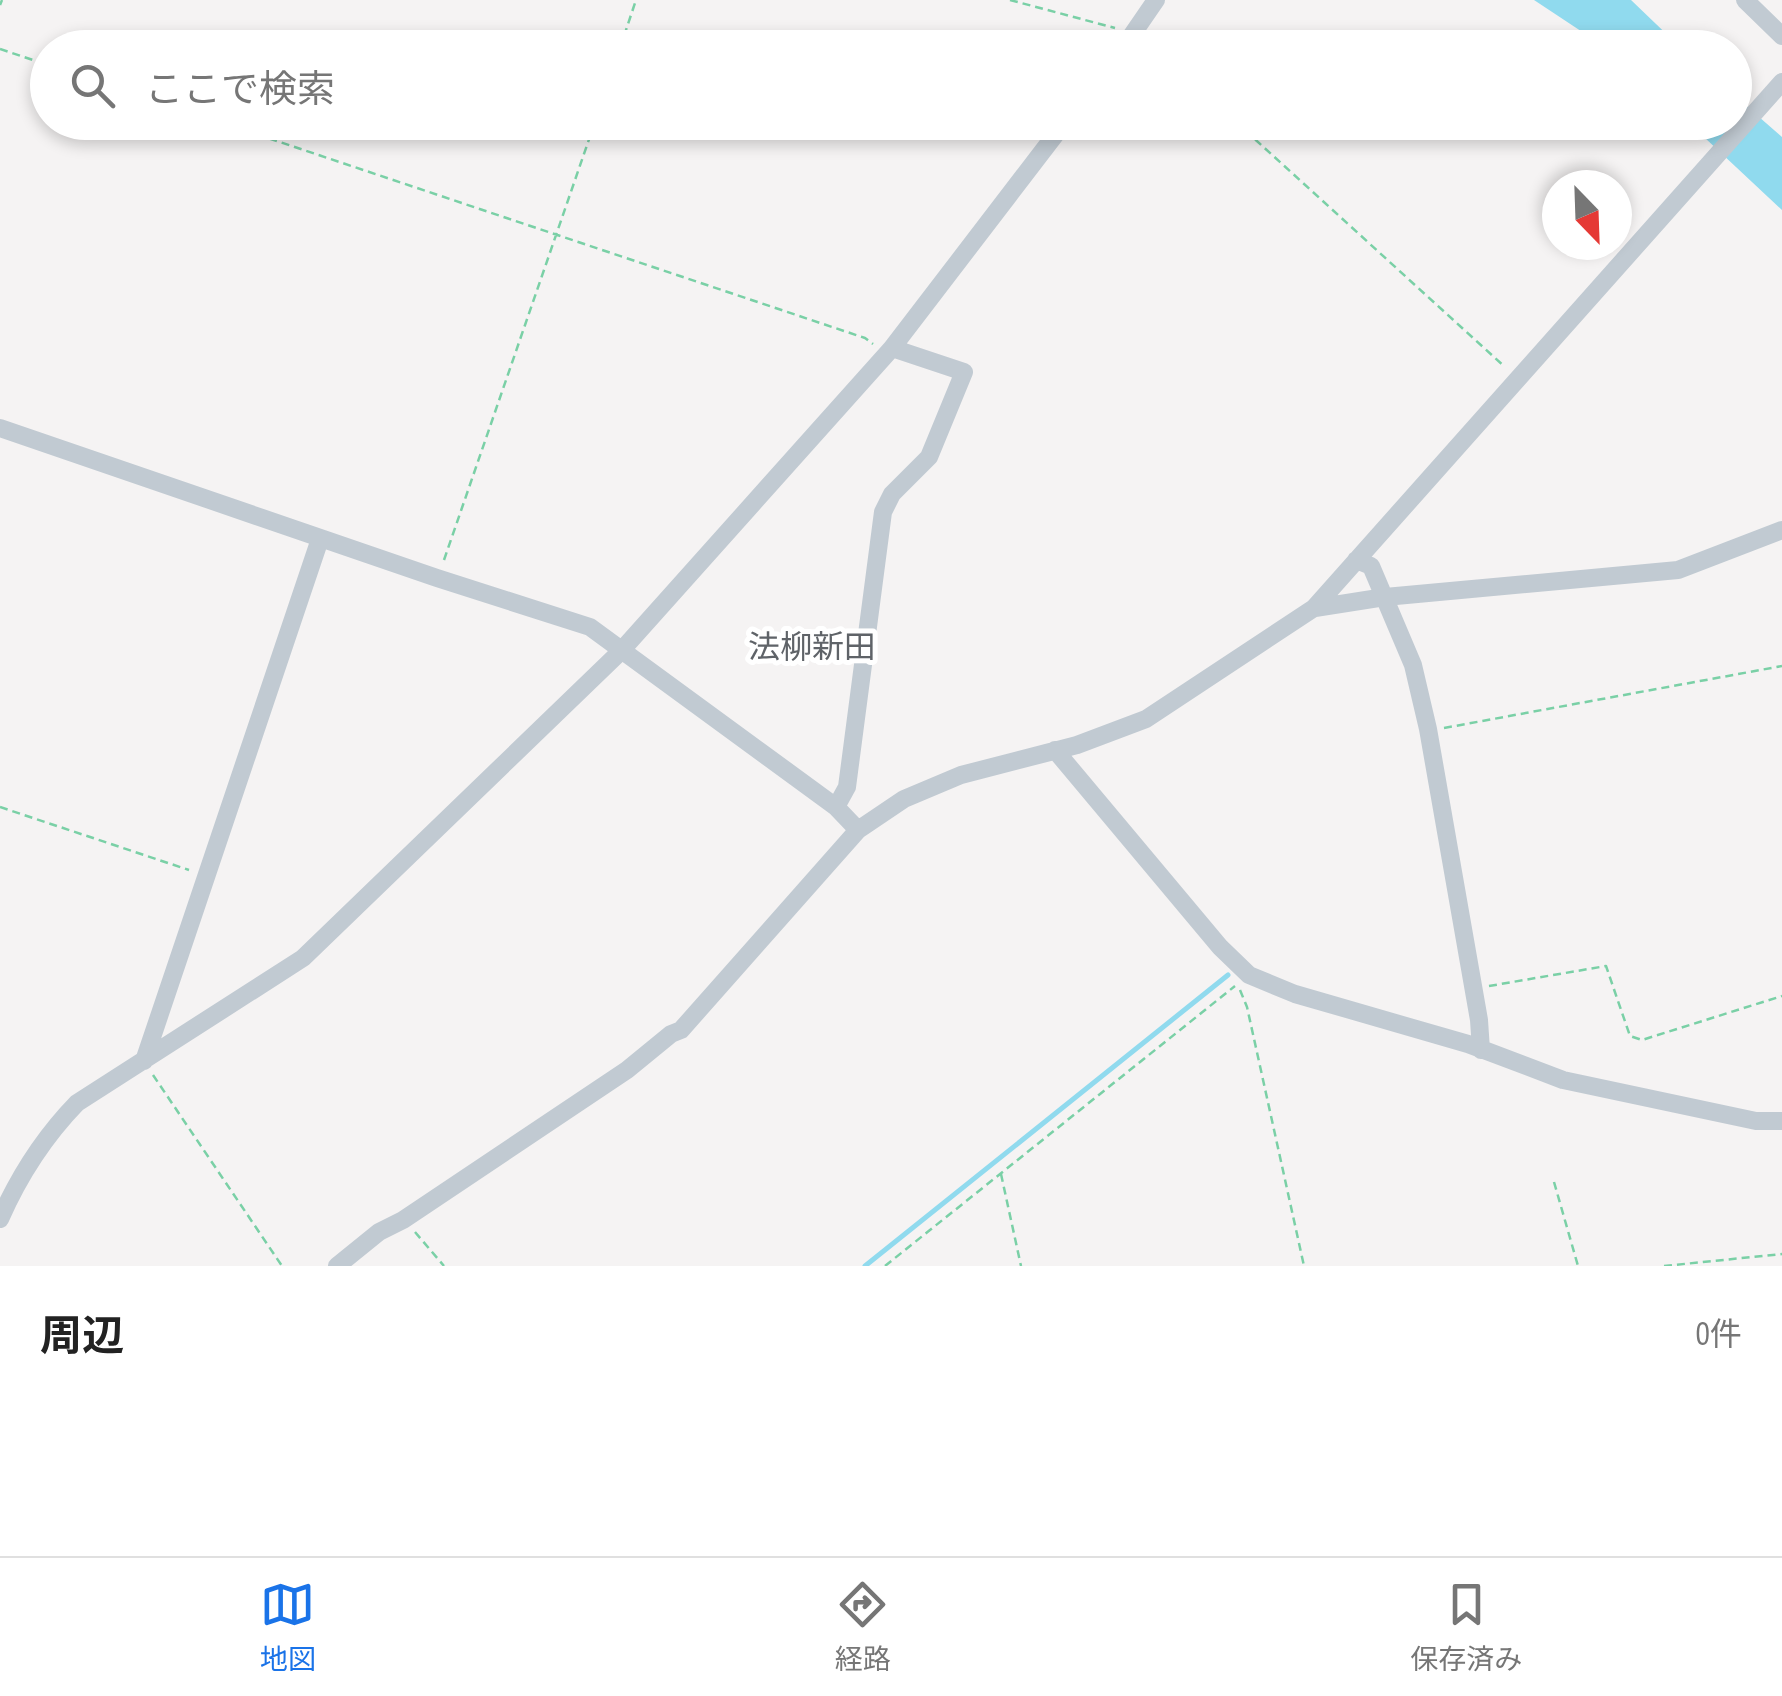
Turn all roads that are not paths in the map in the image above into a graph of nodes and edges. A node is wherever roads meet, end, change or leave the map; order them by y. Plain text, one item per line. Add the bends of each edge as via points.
1 (1156, 0) edge
2 (1745, 0) edge
3 (1135, 30) edge
4 (1782, 36) edge
5 (1782, 82) edge
6 (1752, 115) edge
7 (1051, 140) edge
8 (1729, 140) edge
9 (890, 351) junction
10 (0, 428) edge
11 (1782, 530) edge
12 (320, 538) junction
13 (1356, 560) junction
14 (1385, 597) junction
15 (1314, 608) junction
16 (621, 651) junction
17 (1055, 750) junction
18 (836, 807) junction
19 (858, 830) junction
20 (1481, 1050) junction
21 (144, 1061) junction
22 (1782, 1121) edge
23 (0, 1219) edge
24 (337, 1266) edge

1 - 3 street
2 - 4 street
5 - 6 street
7 - 9 street
8 - 13 street
9 - 16 street
9 - 18 street via 964,372 929,457 883,512 847,787
10 - 12 street
11 - 14 street via 1678,570
12 - 16 street via 590,627
12 - 21 street
13 - 14 street via 1371,566
13 - 15 street
14 - 15 street
14 - 20 street via 1413,666 1428,729
15 - 17 street via 1146,720
16 - 18 street
16 - 21 street via 303,958
17 - 19 street via 961,776 904,800
17 - 20 street via 1249,975
18 - 19 street
19 - 24 street via 680,1030
20 - 22 street via 1563,1080
21 - 23 street via 77,1104 50,1132

